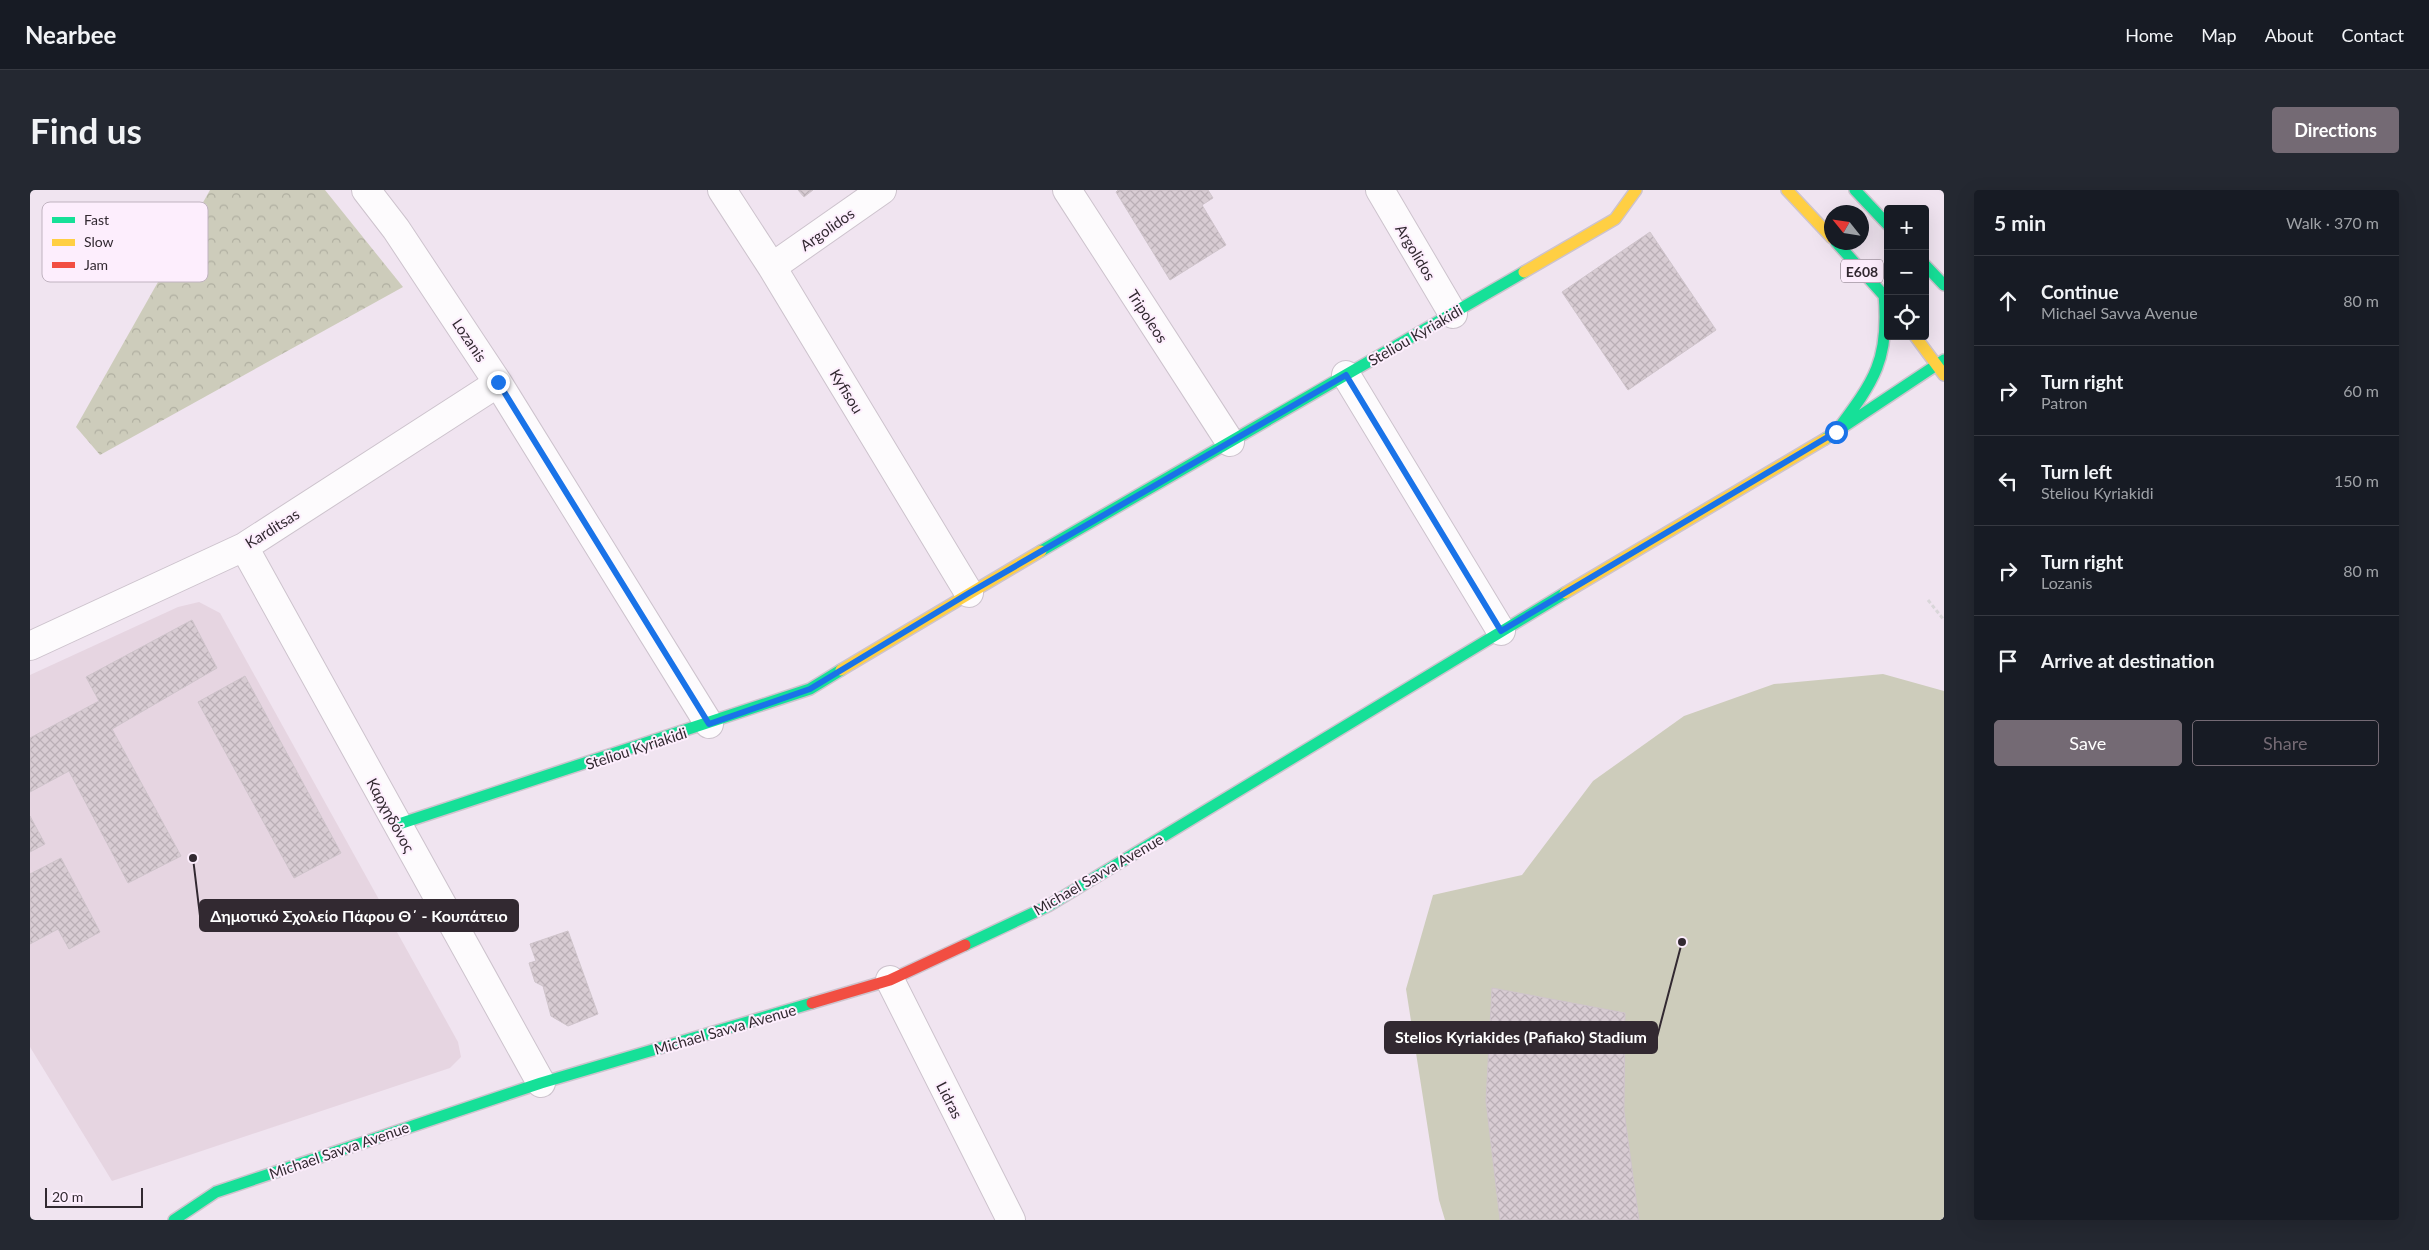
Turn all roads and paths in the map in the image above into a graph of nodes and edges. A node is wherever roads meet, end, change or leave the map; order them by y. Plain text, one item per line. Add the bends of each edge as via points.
1 (366, 190) edge
2 (722, 190) edge
3 (882, 190) edge
4 (1067, 190) edge
5 (1380, 190) edge
6 (1636, 190) edge
7 (1787, 190) edge
8 (1855, 190) edge
9 (1884, 221) edge
10 (1824, 229) edge
11 (1843, 250) edge
12 (772, 267) junction
13 (1929, 269) edge
14 (1944, 286) edge
15 (1884, 295) edge
16 (1453, 314) junction
17 (1885, 340) edge
18 (1919, 340) edge
19 (1940, 362) edge
20 (1346, 375) junction
21 (1944, 375) edge
22 (498, 382) junction
23 (1836, 432) junction
24 (1230, 442) junction
25 (244, 547) junction
26 (969, 593) junction
27 (1928, 600) dead end
28 (1944, 620) edge
29 (1501, 631) junction
30 (30, 646) edge
31 (709, 724) junction
32 (396, 824) junction
33 (890, 980) junction
34 (541, 1083) junction
35 (174, 1220) edge
36 (1011, 1220) edge

1 - 22 street, Lozanis via 396,229
2 - 12 street, Kyfisou
3 - 12 street, Argolidos
4 - 24 street, Tripoleos
5 - 16 street, Argolidos
6 - 16 main road, Steliou Kyriakidi via 1615,219
7 - 10 main road
8 - 9 main road
11 - 15 main road, E608
12 - 26 street, Kyfisou
13 - 14 main road
16 - 20 main road, Steliou Kyriakidi
17 - 23 main road via 1882,359 1872,384
18 - 19 main road
19 - 21 main road
19 - 23 main road, Michael Savva Avenue
20 - 24 main road, Steliou Kyriakidi
20 - 29 street
22 - 25 street, Karditsas
22 - 31 street, Lozanis
23 - 29 main road, Michael Savva Avenue
24 - 26 main road, Steliou Kyriakidi
25 - 30 street, Karditsas
25 - 32 street, Καρχηδόνος
26 - 31 main road, Steliou Kyriakidi via 810,689
27 - 28 path
29 - 33 main road, Michael Savva Avenue via 1048,906
31 - 32 main road, Steliou Kyriakidi
32 - 34 street, Καρχηδόνος
33 - 34 main road, Michael Savva Avenue
33 - 36 street, Lidras
34 - 35 main road, Michael Savva Avenue via 216,1192

